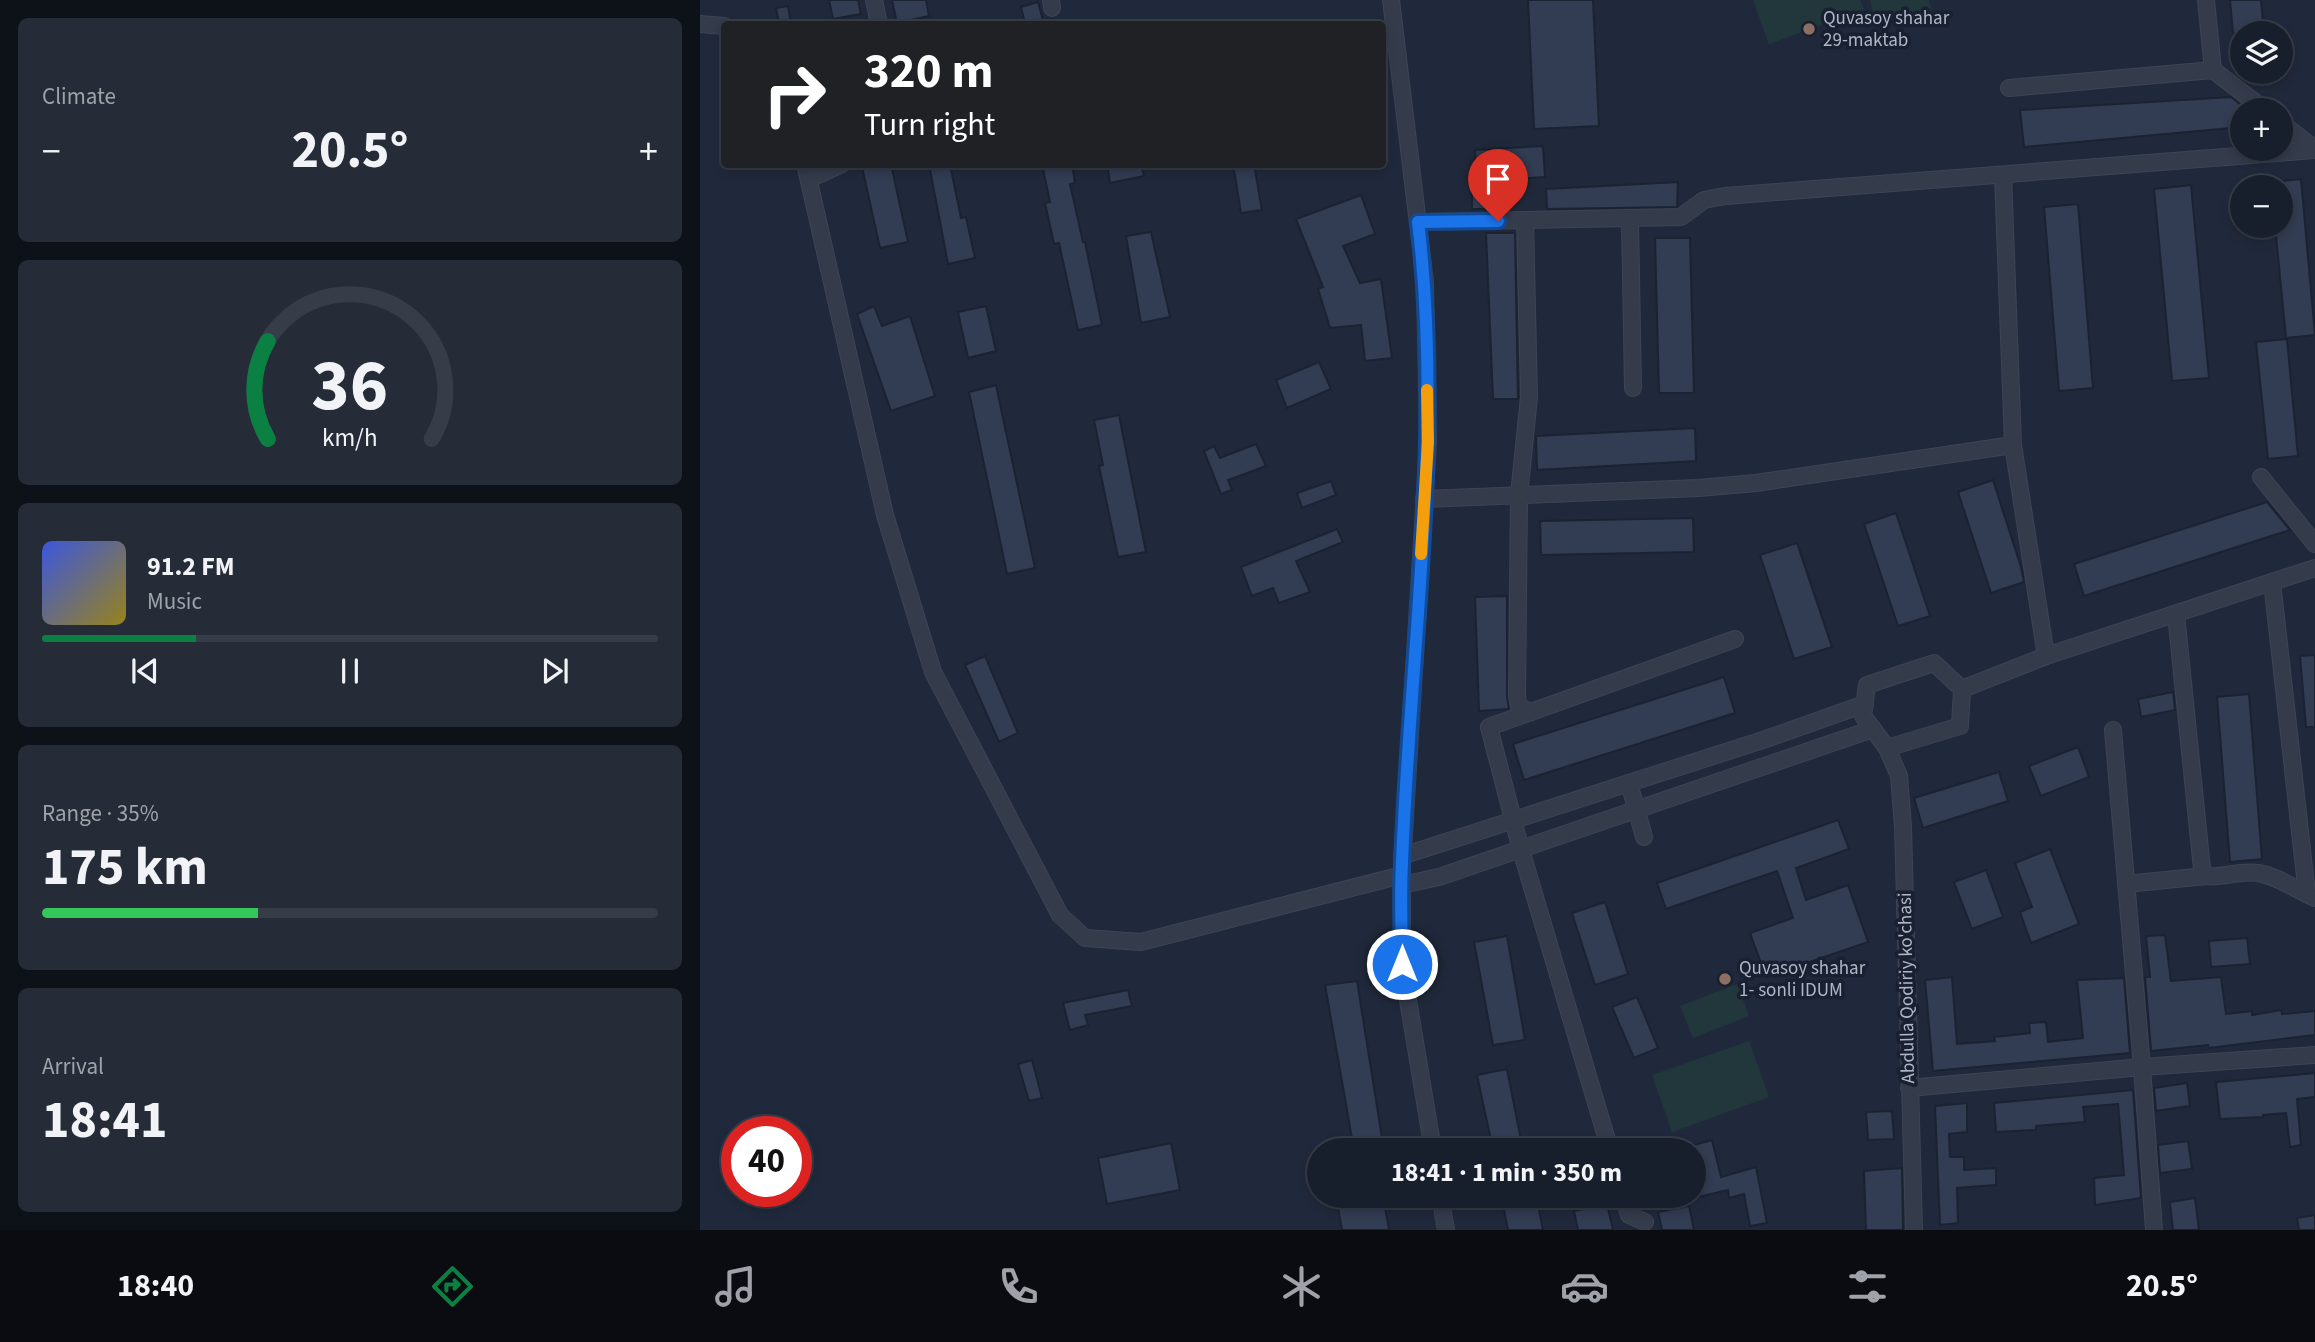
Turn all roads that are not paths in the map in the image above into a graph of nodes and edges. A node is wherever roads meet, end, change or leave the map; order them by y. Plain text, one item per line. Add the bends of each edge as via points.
1 (874, 0) edge
2 (1391, 0) edge
3 (2206, 0) edge
4 (878, 21) edge
5 (700, 23) edge
6 (721, 26) edge
7 (2213, 70) junction
8 (2009, 88) dead end
9 (2249, 98) edge
10 (2293, 132) edge
11 (2315, 150) edge
12 (824, 168) edge
13 (807, 172) edge
14 (2003, 175) junction
15 (1525, 220) junction
16 (1630, 220) junction
17 (1418, 222) junction
18 (1633, 388) dead end
19 (2013, 445) junction
20 (2262, 477) dead end
21 (1519, 495) junction
22 (1424, 499) junction
23 (2315, 544) edge
24 (2315, 568) edge
25 (2272, 582) junction
26 (2176, 614) junction
27 (1735, 639) dead end
28 (2046, 656) junction
29 (1962, 689) junction
30 (1865, 704) junction
31 (1531, 712) junction
32 (1873, 730) junction
33 (2113, 730) dead end
34 (1888, 748) junction
35 (1629, 783) junction
36 (1636, 811) junction
37 (1515, 820) junction
38 (1644, 837) dead end
39 (1521, 850) junction
40 (1402, 856) junction
41 (2206, 876) junction
42 (1402, 880) junction
43 (2126, 884) junction
44 (2311, 896) edge
45 (2315, 1055) edge
46 (2143, 1067) junction
47 (1909, 1088) junction
48 (1431, 1138) edge
49 (1606, 1138) edge
50 (1442, 1208) edge
51 (1627, 1208) edge
52 (1645, 1222) dead end
53 (1446, 1230) edge
54 (1914, 1230) edge
55 (2154, 1230) edge

1 - 4 street
2 - 17 street
3 - 7 street
5 - 6 street
7 - 8 street
7 - 9 street
10 - 11 street
11 - 14 street
12 - 13 street
13 - 42 street via 885,515 933,672 1060,915 1084,938 1141,942
14 - 16 street via 1725,195 1704,200 1681,217
14 - 19 street
15 - 16 street
15 - 17 street
15 - 21 street via 1529,397
16 - 18 street
17 - 22 street via 1425,282 1428,442
19 - 21 street via 1756,483
19 - 28 street
20 - 23 street
21 - 22 street
21 - 31 street via 1517,696 1519,707
22 - 40 street
24 - 25 street
25 - 26 street
25 - 44 street
26 - 28 street
26 - 41 street
27 - 31 street
28 - 29 street
29 - 30 street via 1934,663 1867,685
29 - 34 street via 1959,726
30 - 32 street via 1863,716
30 - 35 street
31 - 37 street via 1489,727
32 - 34 street
32 - 36 street
33 - 43 street
34 - 47 street, Abdulla Qodiriy ko'chasi via 1899,776 1903,827
35 - 36 street
35 - 37 street
36 - 38 street
36 - 39 street
37 - 39 street
37 - 40 street
39 - 42 street via 1440,877
39 - 49 street
40 - 42 street
41 - 43 street
41 - 44 street via 2256,872
42 - 48 street via 1402,964
43 - 46 street
45 - 46 street
46 - 47 street
46 - 55 street
47 - 54 street, Abdulla Qodiriy ko'chasi
50 - 53 street
51 - 52 street via 1629,1215

